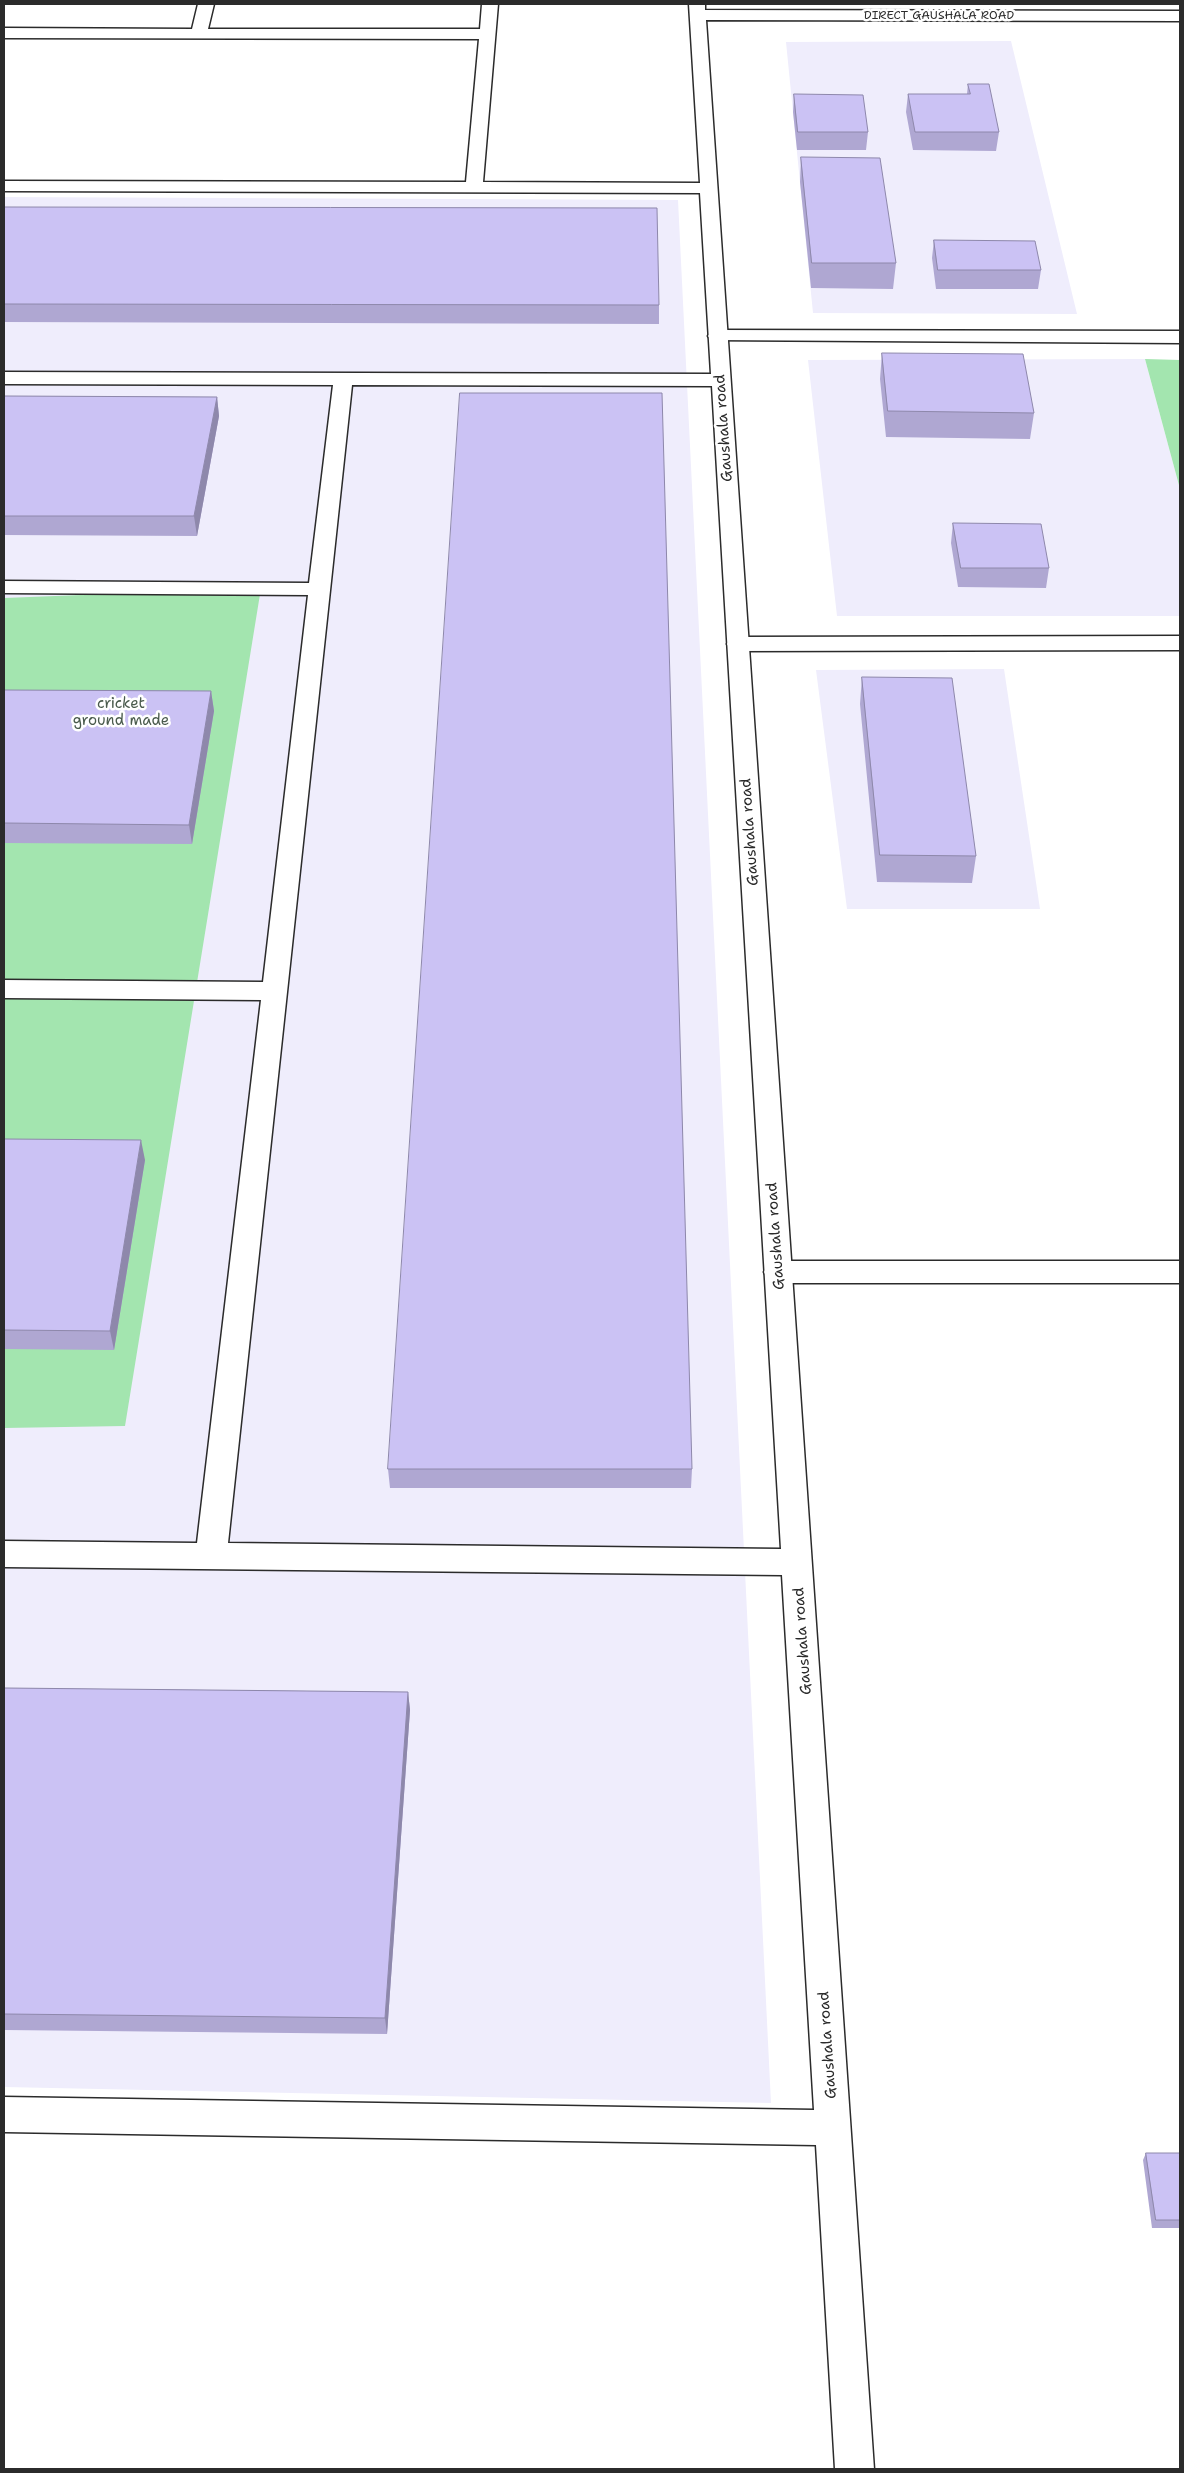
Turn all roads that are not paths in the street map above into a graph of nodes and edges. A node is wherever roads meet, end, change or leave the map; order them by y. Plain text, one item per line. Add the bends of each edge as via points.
1 (206, 4) edge
2 (490, 4) edge
3 (697, 10) edge
4 (1180, 16) edge
5 (4, 33) edge
6 (198, 33) junction
7 (488, 34) junction
8 (4, 186) edge
9 (474, 187) junction
10 (709, 188) junction
11 (718, 336) junction
12 (1180, 337) edge
13 (4, 378) edge
14 (344, 379) junction
15 (721, 380) junction
16 (4, 587) edge
17 (320, 589) junction
18 (1180, 643) edge
19 (738, 644) junction
20 (4, 990) edge
21 (274, 991) junction
22 (778, 1272) junction
23 (1180, 1272) edge
24 (4, 1554) edge
25 (211, 1556) junction
26 (798, 1562) junction
27 (4, 2115) edge
28 (834, 2128) junction
29 (855, 2469) edge

1 - 6 street
2 - 7 street
3 - 4 street, DIRECT GAUSHALA ROAD
3 - 10 street, Gaushala road
5 - 6 street
6 - 7 street
7 - 9 street
8 - 9 street
9 - 10 street
10 - 11 street, Gaushala road
11 - 12 street
11 - 15 street, Gaushala road
13 - 14 street
14 - 15 street
14 - 17 street
15 - 19 street, Gaushala road
16 - 17 street
17 - 21 street
18 - 19 street
19 - 22 street, Gaushala road
20 - 21 street
21 - 25 street
22 - 23 street
22 - 26 street, Gaushala road
24 - 25 street
25 - 26 street
26 - 28 street, Gaushala road
27 - 28 street
28 - 29 street, Gaushala road

